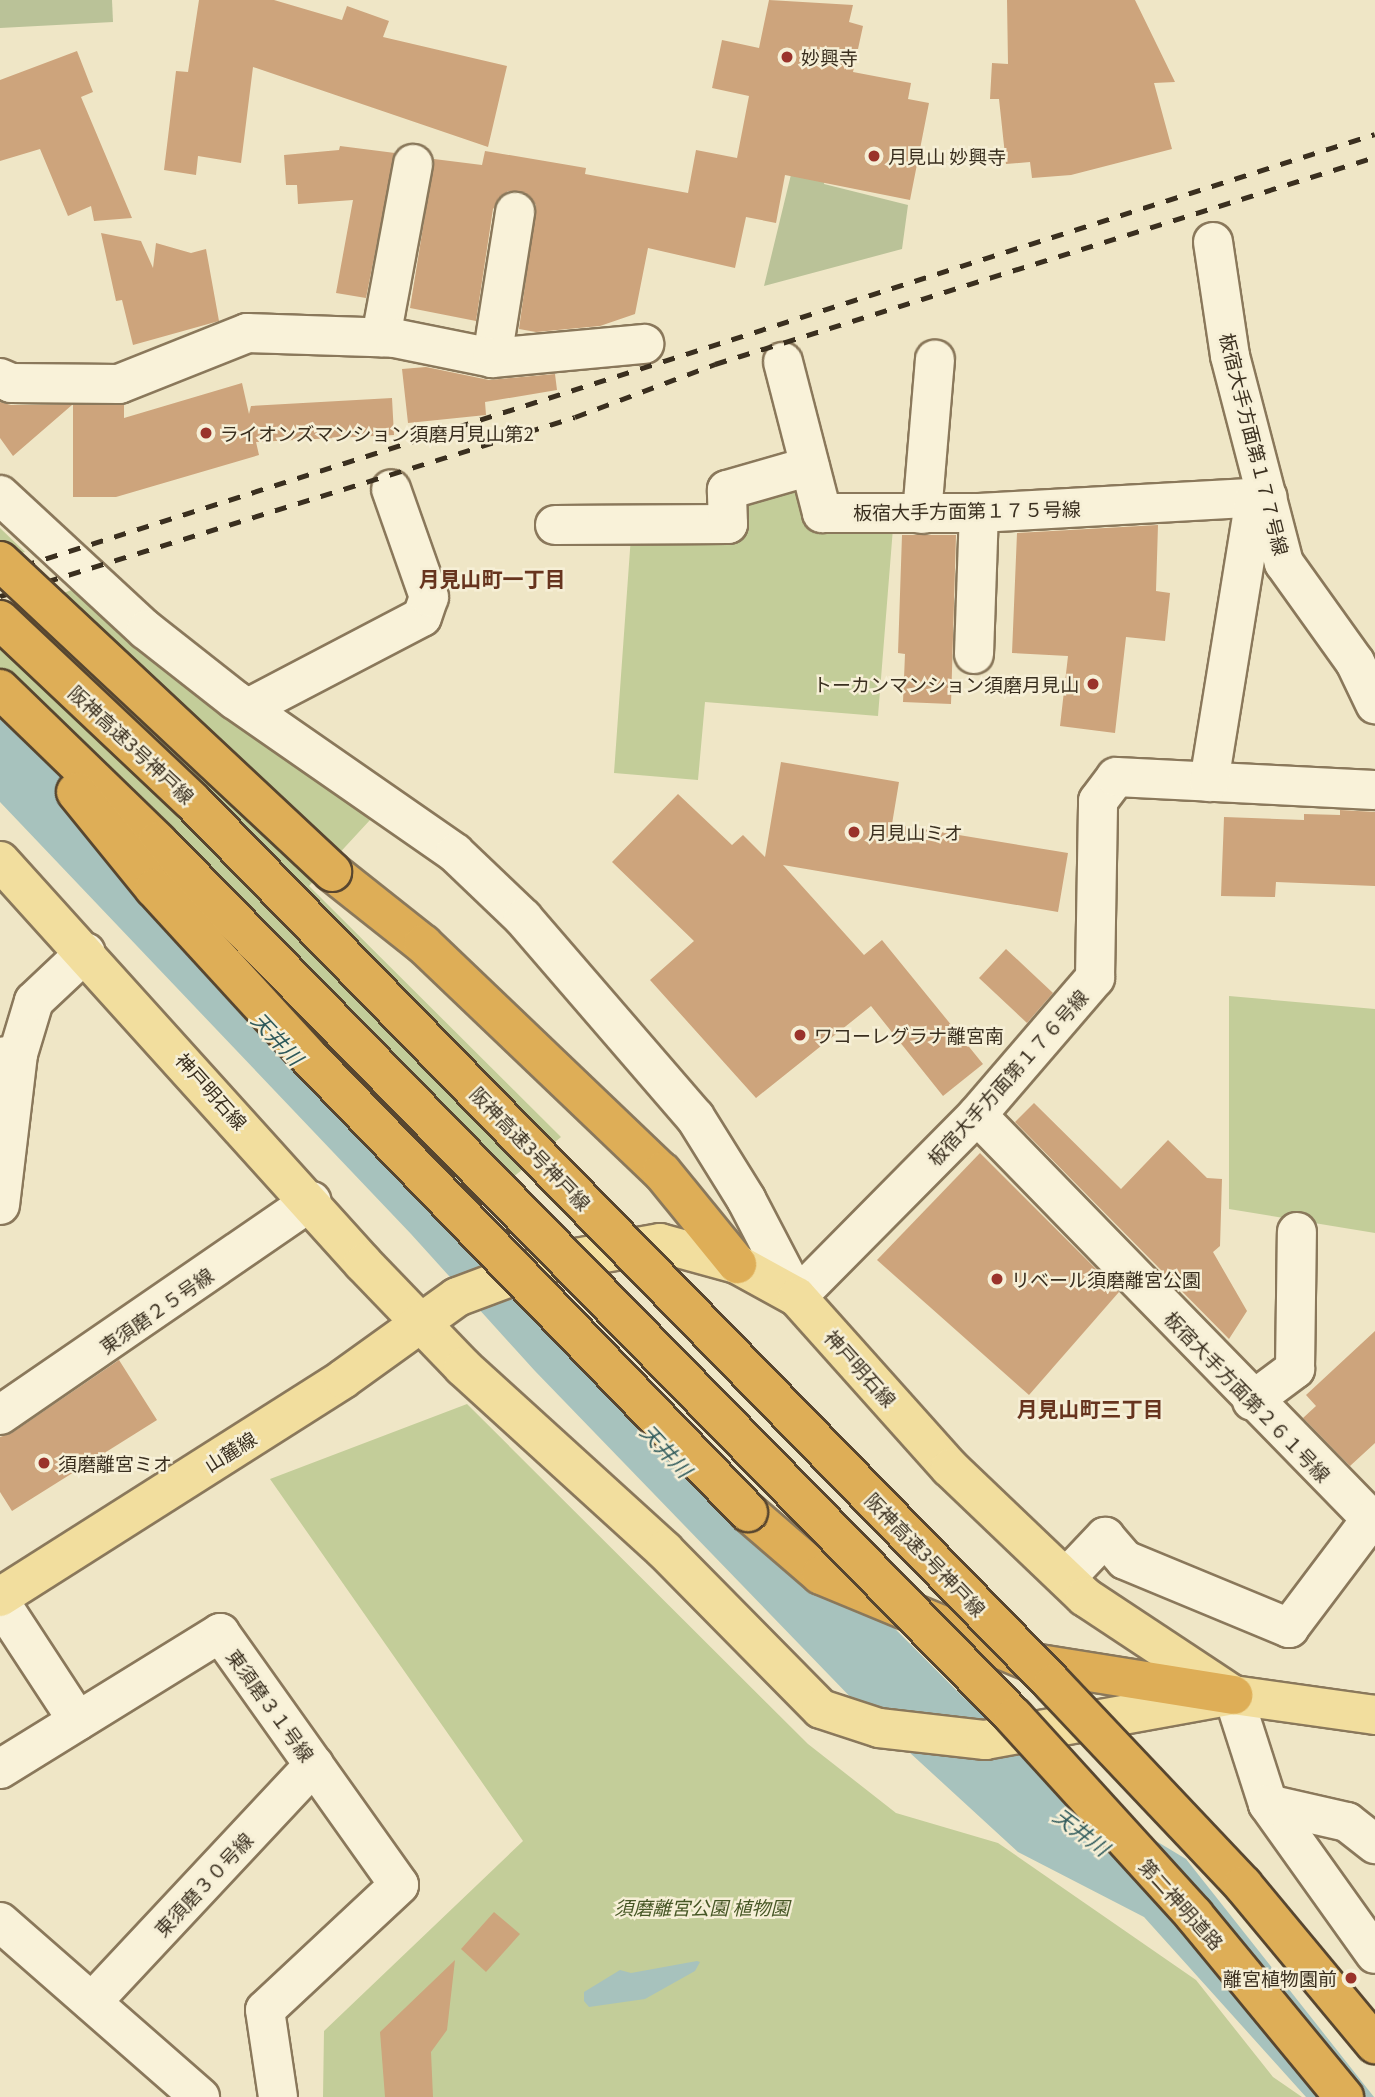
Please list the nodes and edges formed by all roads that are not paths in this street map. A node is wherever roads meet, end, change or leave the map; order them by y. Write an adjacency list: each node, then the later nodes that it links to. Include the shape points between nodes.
1 (413, 164): 4 (street)
2 (515, 212): 6 (street)
3 (1213, 242): 13 (street, 板宿大手方面第１７７号線, via 1230,356)
4 (380, 337): 6 (street); 9 (street, via 247,333 119,384 11,383)
5 (644, 344): 6 (street)
6 (492, 358)
7 (935, 360): 15 (street)
8 (783, 362): 10 (street, 板宿大手方面第１７５号線)
9 (0, 379)
10 (810, 466): 15 (street, 板宿大手方面第１７５号線, via 822,513); 16 (street, via 727,490 728,524)
11 (391, 489): 23 (street, via 429,597 422,617)
12 (0, 495): 23 (street, via 146,630)
13 (1261, 498): 14 (street, 板宿大手方面第１７５号線); 22 (street, 板宿大手方面第１７７号線, via 1284,563 1342,642); 24 (street)
14 (979, 513): 15 (street, 板宿大手方面第１７５号線); 19 (street)
15 (922, 514)
16 (555, 526)
17 (0, 561): 33 (highway, bridge, via 332,872 423,944 662,1172)
18 (0, 620): 52 (highway, 阪神高速3号神戸線, bridge, via 202,810 1053,1684 1242,1885)
19 (974, 654)
20 (0, 689): 55 (highway, 第二神明道路, bridge, via 157,841 1014,1717 1194,1915)
21 (0, 699): 42 (highway, bridge, via 154,887 304,1053 748,1512 821,1575 1032,1663)
22 (1375, 704)
23 (248, 708): 34 (street, via 456,853 523,918 695,1117 746,1199)
24 (1209, 782): 25 (street, 板宿大手方面第１７６号線); 29 (street, 板宿大手方面第１７６号線, via 1116,777 1098,801 1095,978)
25 (1375, 790)
26 (0, 861): 27 (main road, 神戸明石線)
27 (86, 952): 28 (street, via 34,1001); 30 (main road, 神戸明石線)
28 (9, 1055): 31 (street)
29 (977, 1115): 34 (street, 板宿大手方面第１７６号線); 36 (street, 板宿大手方面第２６１号線)
30 (311, 1201): 35 (main road, 神戸明石線); 37 (street, 東須磨２５号線)
31 (0, 1205)
32 (1297, 1232): 36 (street, via 1295,1370)
33 (737, 1264): 34 (main road, 神戸明石線); 35 (main road, 神戸明石線, via 660,1243 541,1265 457,1297)
34 (797, 1297): 39 (main road, 神戸明石線, via 950,1468)
35 (422, 1322): 40 (main road, 山麓線, via 343,1379); 42 (main road, 神戸明石線, via 463,1367 663,1550 821,1709 897,1730 985,1740)
36 (1252, 1401): 38 (street, 板宿大手方面第２６１号線)
37 (0, 1415)
38 (1372, 1522): 39 (street, via 1289,1628 1125,1560 1105,1538)
39 (1066, 1578): 42 (main road, 神戸明石線, via 1085,1597)
40 (0, 1597)
41 (0, 1602): 44 (street)
42 (1233, 1695): 43 (main road, 神戸明石線); 47 (street)
43 (1375, 1715)
44 (78, 1721): 45 (street, 東須磨３１号線, via 220,1633); 46 (street, 東須磨３１号線)
45 (314, 1765): 51 (street, 東須磨３０号線); 54 (street, 東須磨３１号線, via 399,1885 265,2010)
46 (0, 1769)
47 (1268, 1804): 48 (street, via 1348,1822); 50 (street)
48 (1375, 1844)
49 (0, 1922): 51 (street)
50 (1375, 1954)
51 (92, 2002): 53 (street)
52 (1375, 2044)
53 (201, 2097)
54 (278, 2097)
55 (1343, 2097)

